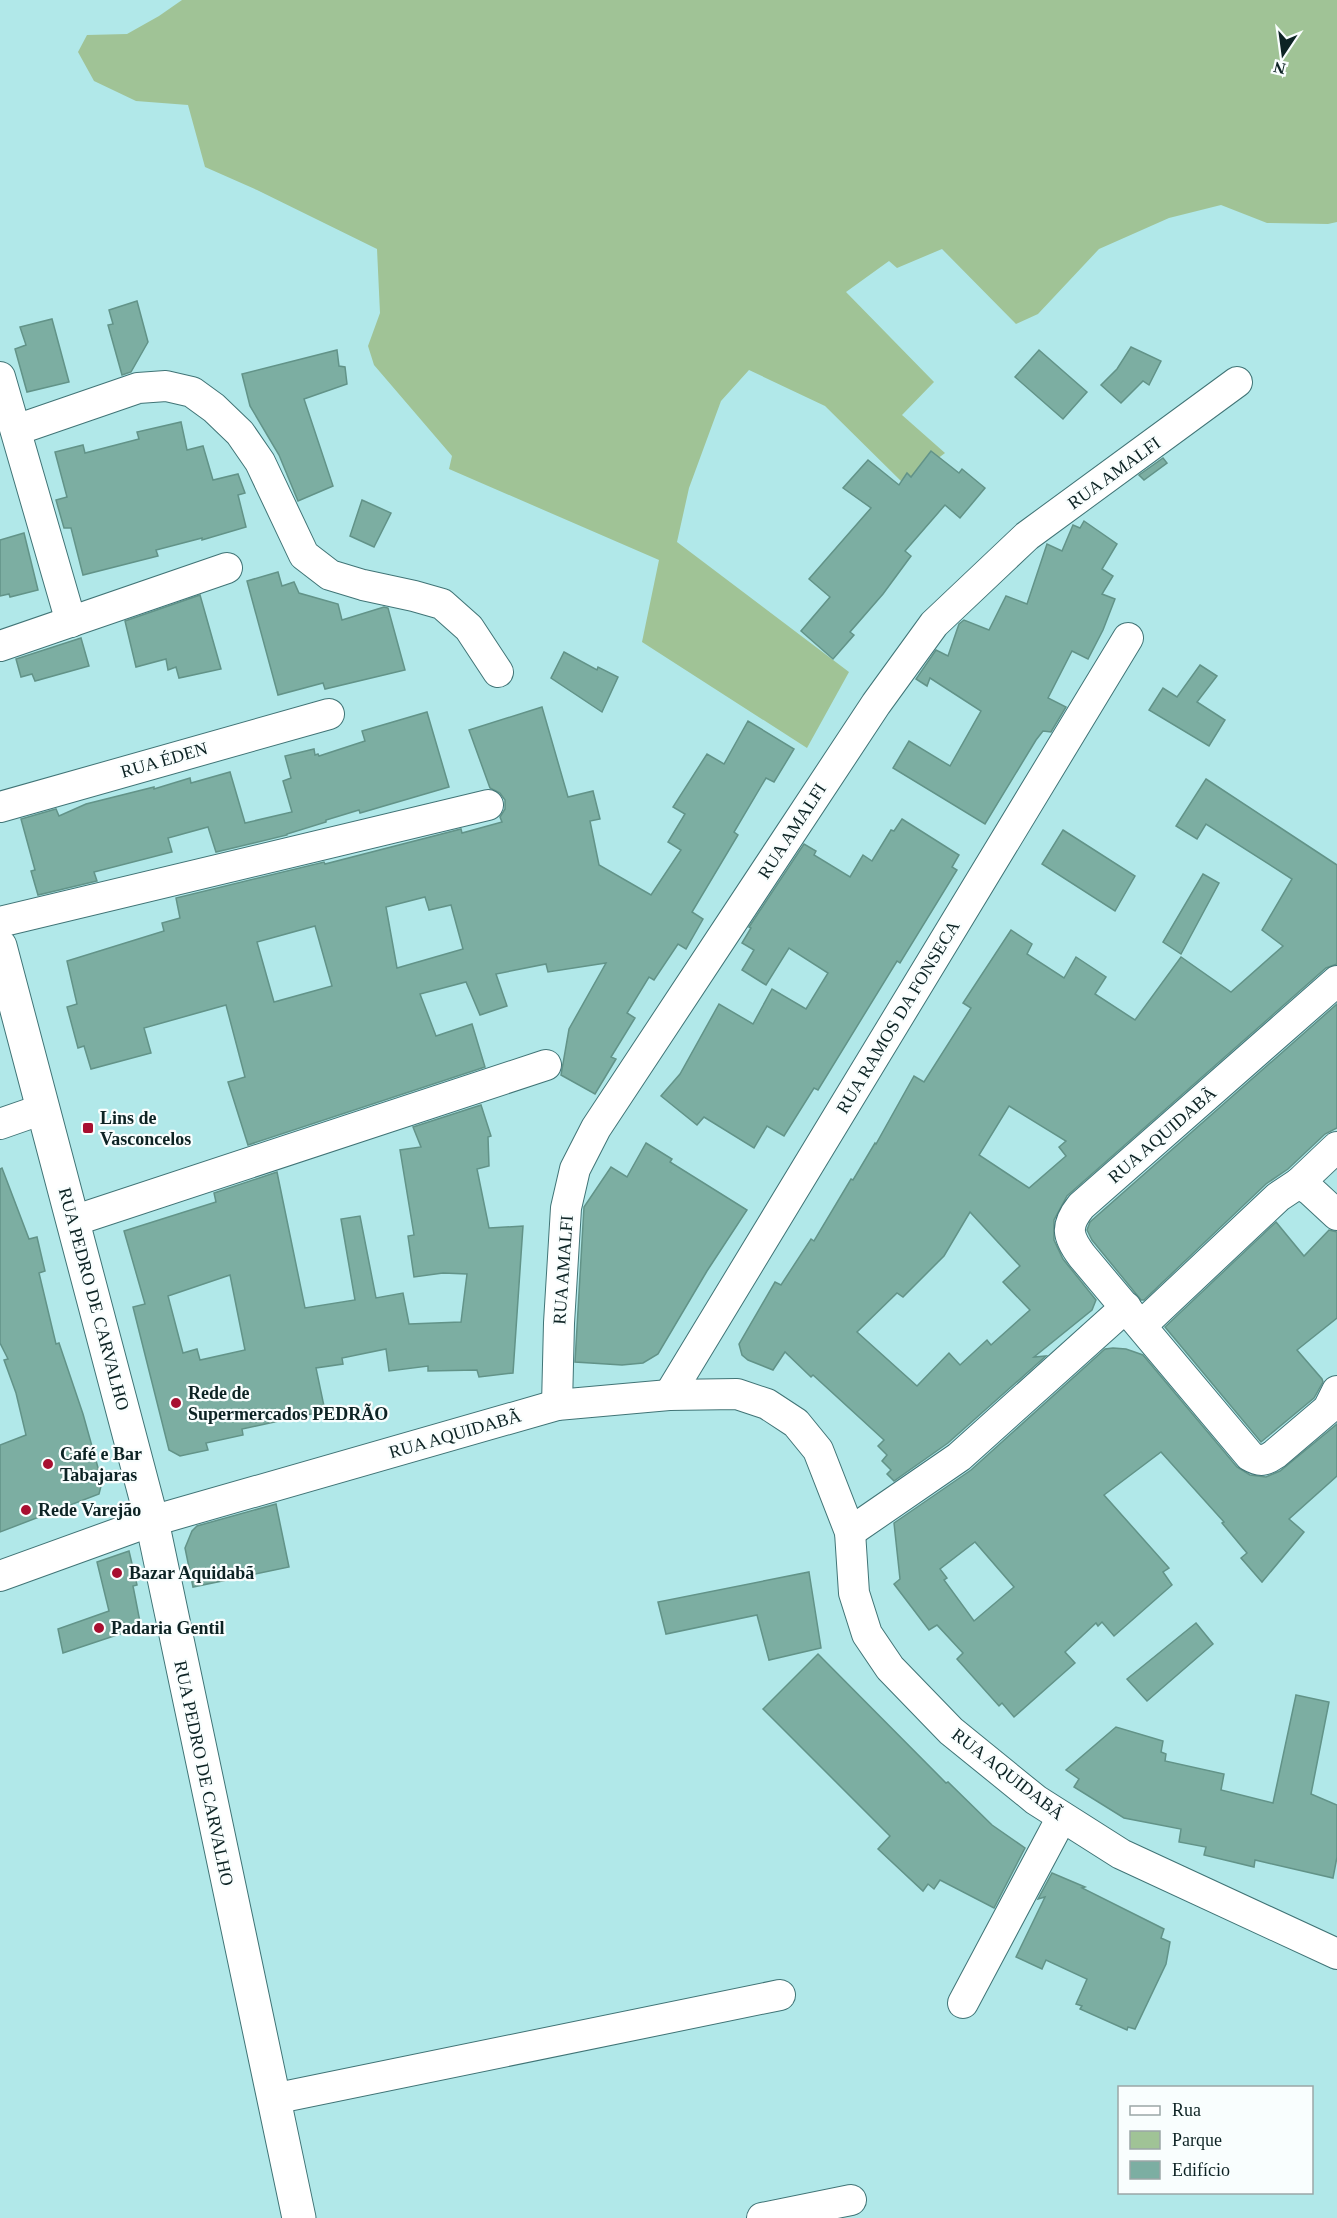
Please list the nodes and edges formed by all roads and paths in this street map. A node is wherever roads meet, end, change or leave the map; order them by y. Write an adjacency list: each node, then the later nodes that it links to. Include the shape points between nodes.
1 (0, 377): 3 (street)
2 (1237, 382): 25 (street, RUA AMALFI, via 1027,536 934,624 869,714 596,1128 575,1169 566,1208)
3 (16, 430): 5 (street); 8 (street, via 138,388 165,386 192,392 240,433 260,462 304,555 330,575 442,604 469,628)
4 (227, 568): 5 (street)
5 (71, 622): 7 (street)
6 (1128, 638): 24 (street, RUA RAMOS DA FONSECA)
7 (3, 647)
8 (498, 672)
9 (329, 714): 11 (street, RUA ÉDEN)
10 (488, 805): 12 (street)
11 (0, 807)
12 (0, 922)
13 (0, 946): 16 (street, RUA PEDRO DE CARVALHO)
14 (1337, 981): 22 (street, RUA AQUIDABÃ, via 1074,1215 1069,1233 1073,1245)
15 (546, 1065): 21 (street)
16 (44, 1108): 17 (street); 21 (street, RUA PEDRO DE CARVALHO)
17 (0, 1124)
18 (1337, 1147): 19 (street)
19 (1299, 1183): 20 (street); 22 (street)
20 (1337, 1215)
21 (74, 1221): 26 (street, RUA PEDRO DE CARVALHO)
22 (1134, 1316): 23 (street, RUA AQUIDABÃ, via 1242,1447 1258,1460 1266,1460 1311,1425 1328,1409); 27 (street, via 959,1457)
23 (1337, 1391)
24 (669, 1395): 25 (street, RUA AQUIDABÃ); 27 (street, RUA AQUIDABÃ, via 737,1394 767,1404 796,1423 818,1450)
25 (557, 1405): 26 (street, RUA AQUIDABÃ)
26 (152, 1521): 28 (street, RUA AQUIDABÃ); 33 (street, RUA PEDRO DE CARVALHO)
27 (850, 1532): 29 (street, RUA AQUIDABÃ, via 854,1593 867,1634 890,1668 951,1731)
28 (0, 1576)
29 (1062, 1817): 30 (street, RUA AQUIDABÃ, via 1121,1854); 32 (street)
30 (1337, 1954)
31 (780, 1995): 33 (street)
32 (963, 2003)
33 (273, 2100): 35 (street, RUA PEDRO DE CARVALHO)
34 (851, 2200): 36 (street)
35 (299, 2218)
36 (762, 2218)

